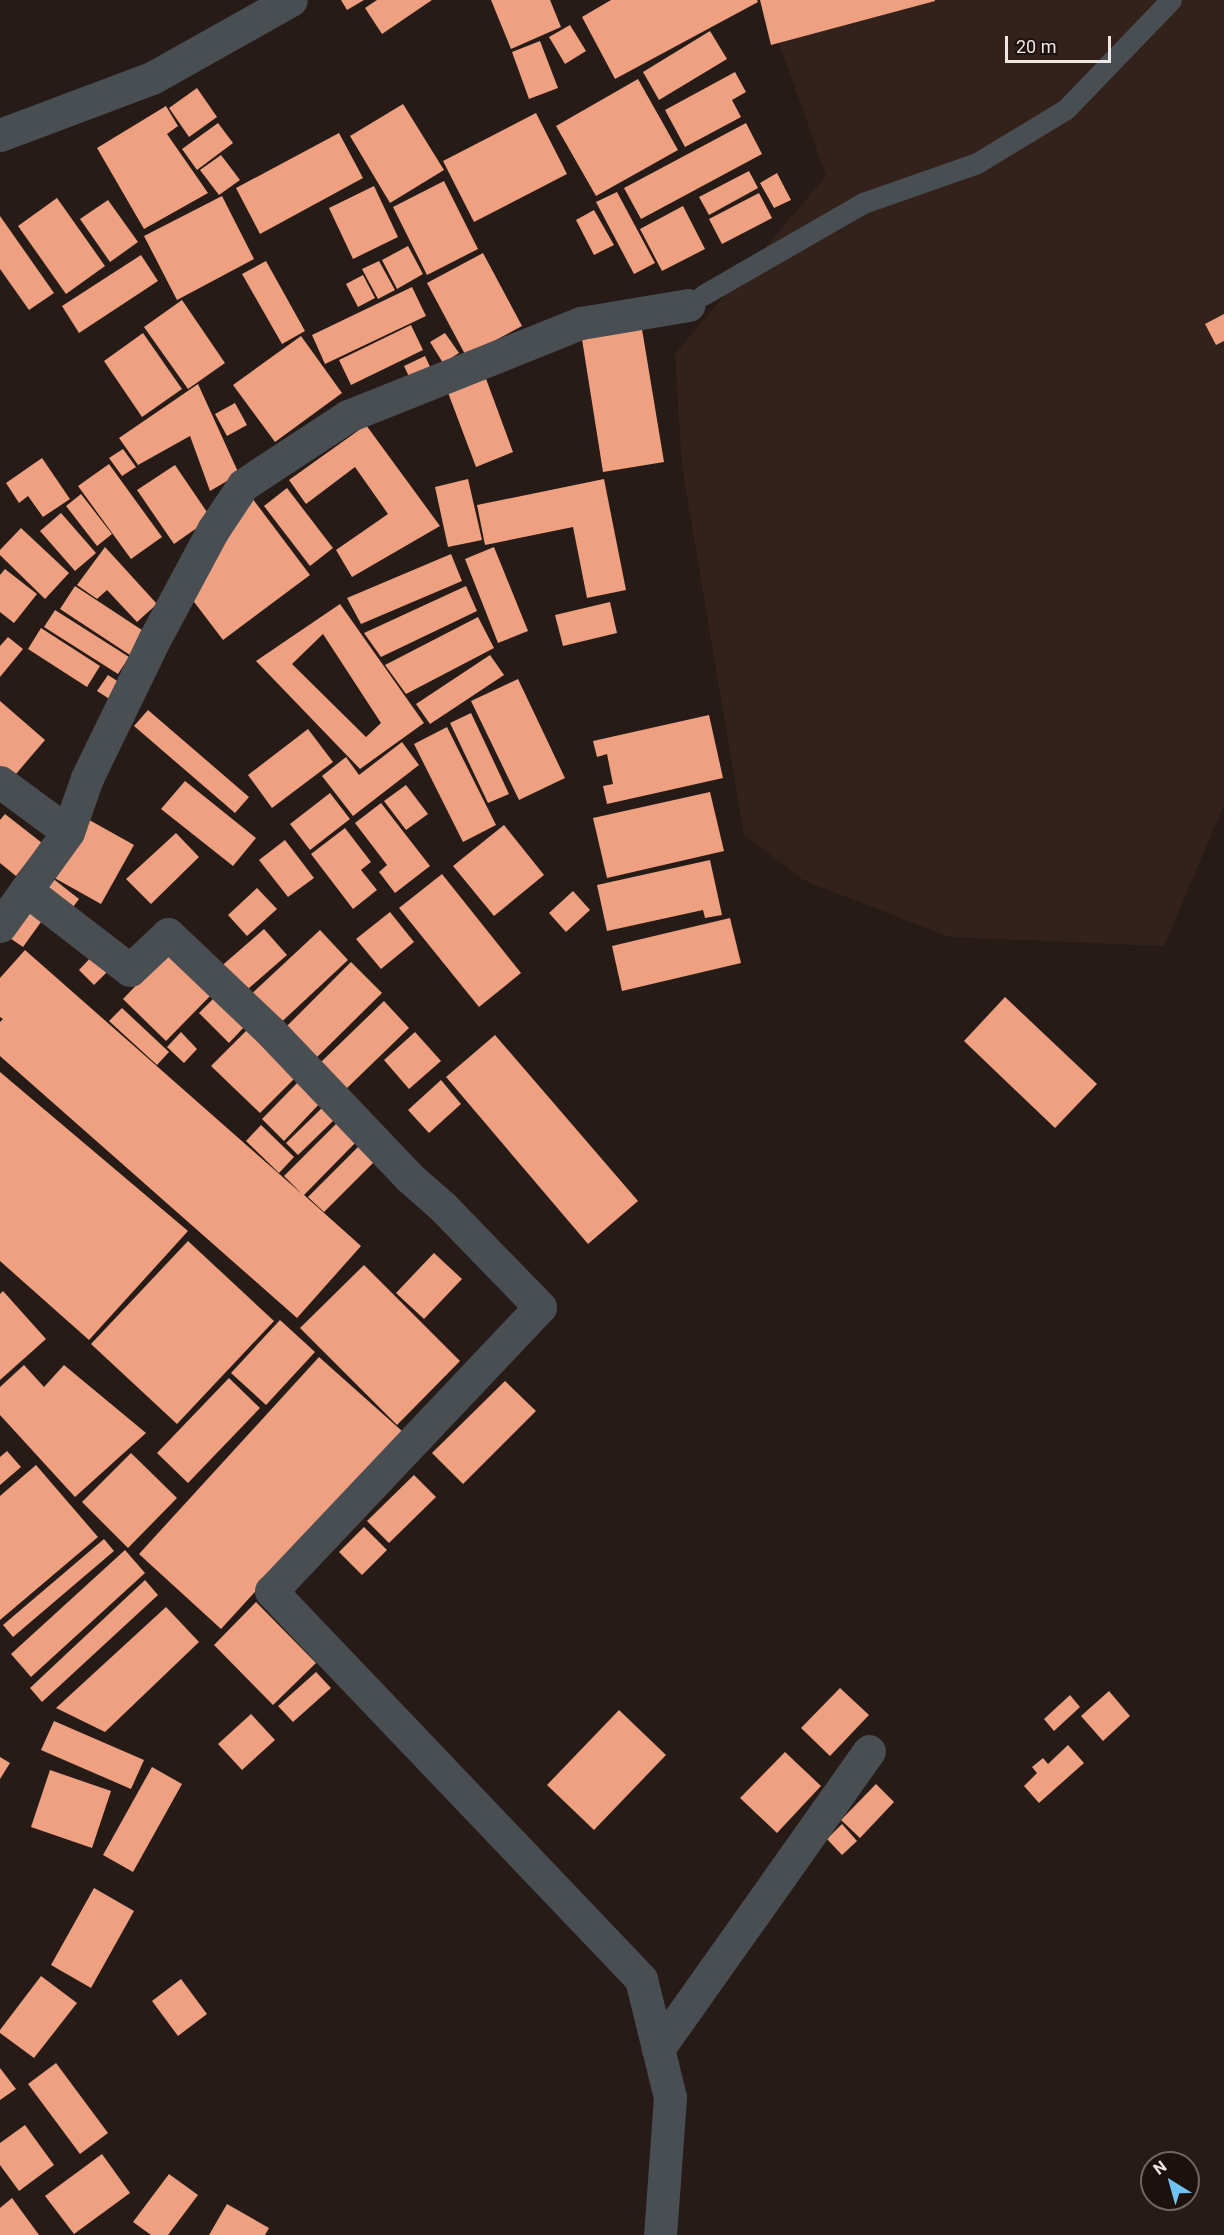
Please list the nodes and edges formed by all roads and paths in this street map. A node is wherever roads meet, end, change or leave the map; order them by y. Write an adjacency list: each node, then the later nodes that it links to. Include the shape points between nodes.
1 (291, 0): 3 (street, via 152,78)
2 (1172, 0): 4 (lane, via 1056,115 977,163 863,203)
3 (0, 135)
4 (696, 300): 6 (street, via 581,323 348,416 243,485 213,530 154,640 87,778)
5 (0, 782): 6 (street)
6 (68, 832): 7 (street)
7 (26, 890): 8 (street); 10 (street, via 130,970 168,934 271,1032 540,1307 271,1591 641,1979)
8 (0, 926)
9 (869, 1751): 10 (street)
10 (658, 2049): 11 (street, via 670,2097)
11 (660, 2235)

